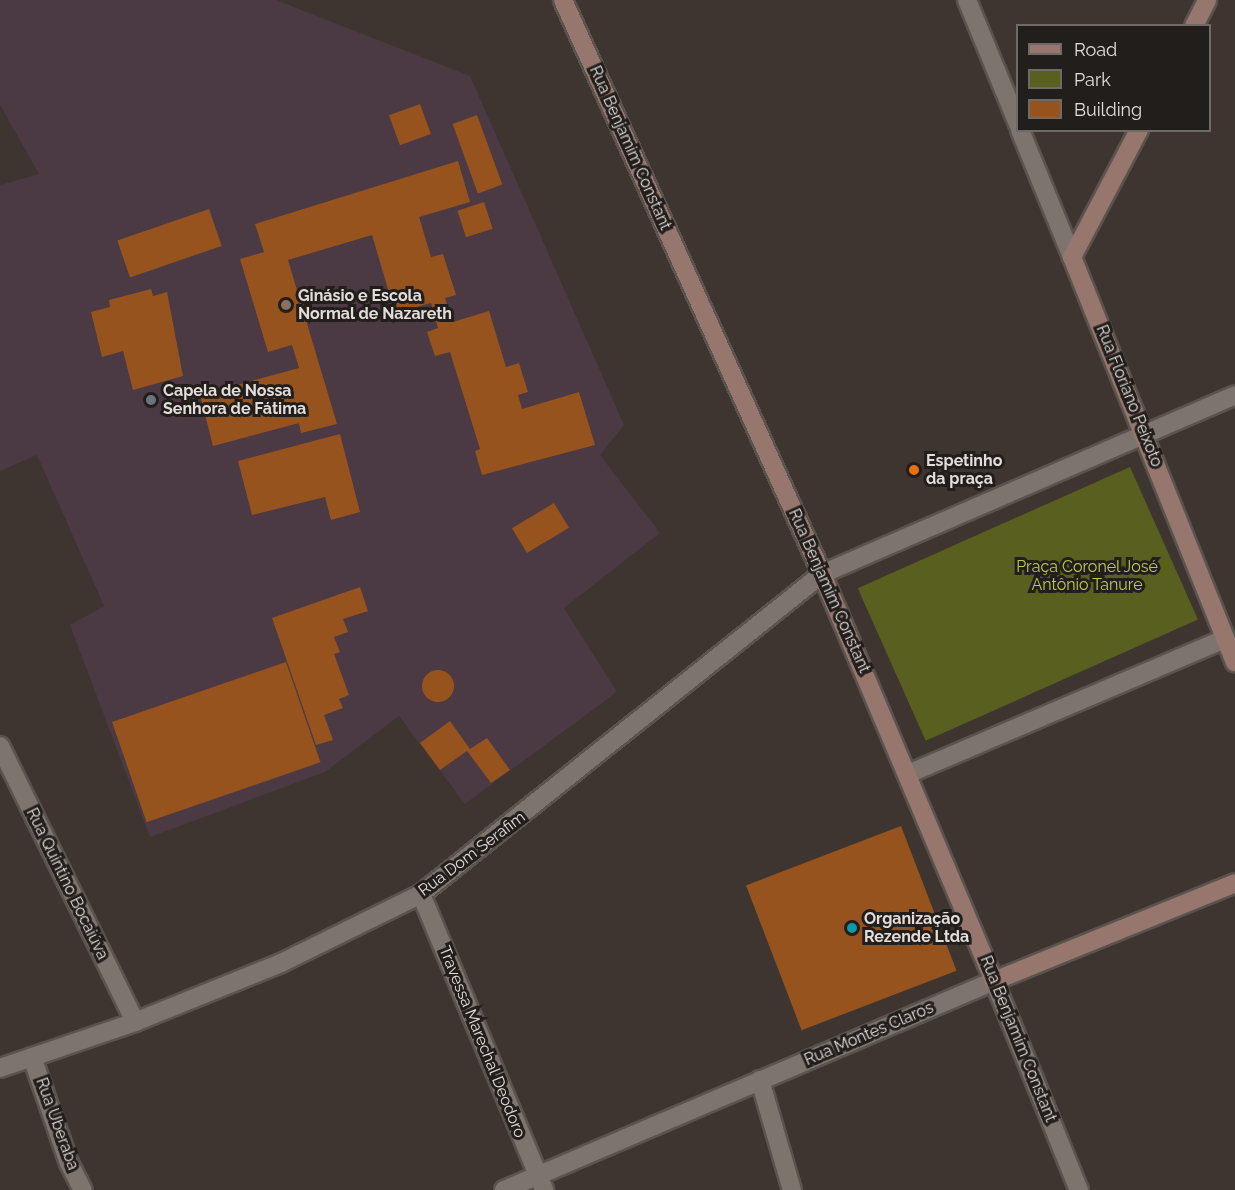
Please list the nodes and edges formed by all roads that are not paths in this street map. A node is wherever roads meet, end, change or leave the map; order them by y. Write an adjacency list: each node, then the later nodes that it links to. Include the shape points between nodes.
1 (563, 0): 11 (street, Rua Benjamim Constant)
2 (966, 0): 5 (street)
3 (1207, 0): 4 (street)
4 (1195, 24)
5 (1016, 122)
6 (1021, 132): 8 (street, Rua Floriano Peixoto)
7 (1137, 132): 8 (street)
8 (1072, 257): 10 (street, Rua Floriano Peixoto)
9 (1235, 395): 10 (street)
10 (1147, 437): 11 (street); 12 (street, Rua Floriano Peixoto)
11 (822, 574): 15 (street, Rua Benjamim Constant); 17 (street, Rua Dom Serafim)
12 (1225, 639): 13 (street, Rua Floriano Peixoto); 15 (street)
13 (1235, 663)
14 (0, 746): 19 (street, Rua Quintino Bocaiúva)
15 (908, 774): 18 (street, Rua Benjamim Constant)
16 (1235, 883): 18 (street, Rua Montes Claros)
17 (421, 894): 19 (street, Rua Dom Serafim, via 281,963); 23 (street, Travessa Marechal Deodoro)
18 (994, 981): 22 (street, Rua Montes Claros); 27 (street, Rua Benjamim Constant)
19 (135, 1023): 20 (street, Rua Dom Serafim)
20 (32, 1057): 21 (street, Rua Dom Serafim); 24 (street, Rua Uberaba, via 69,1163)
21 (0, 1068)
22 (760, 1080): 23 (street, Rua Montes Claros); 26 (street)
23 (540, 1183): 25 (street, Rua Montes Claros)
24 (83, 1190)
25 (504, 1190)
26 (792, 1190)
27 (1079, 1190)

